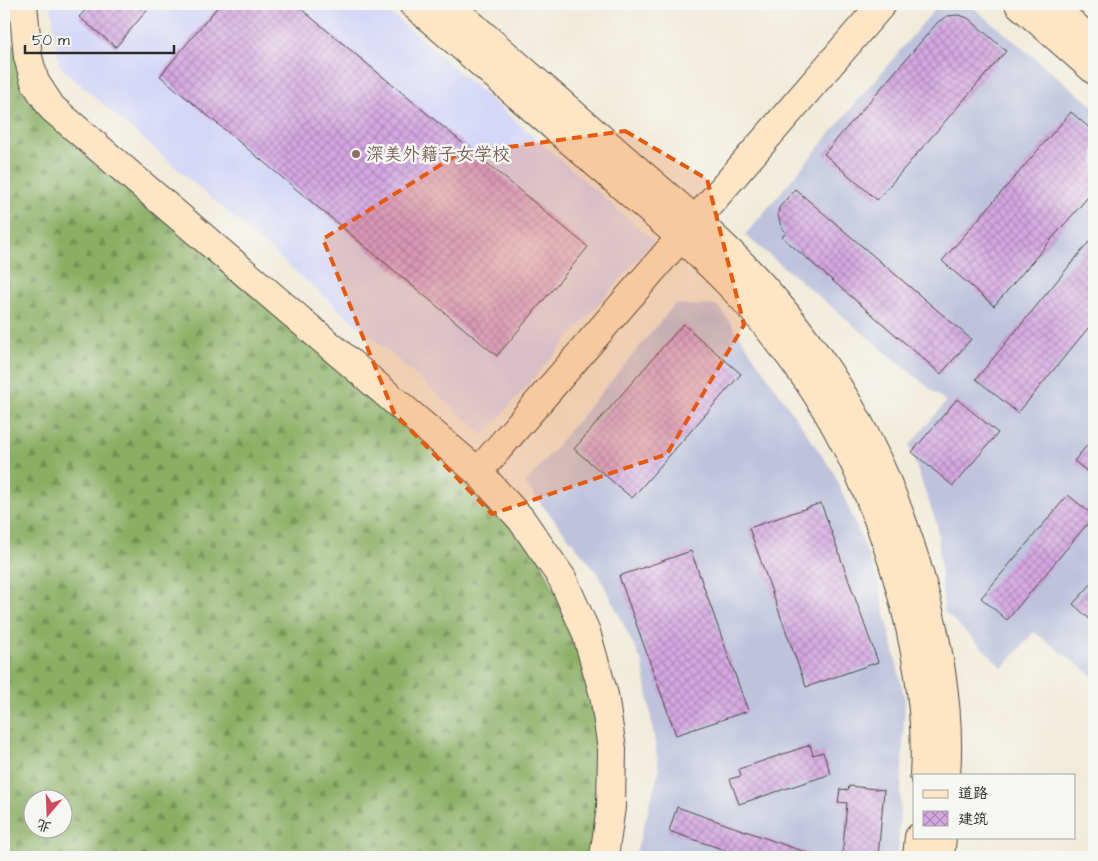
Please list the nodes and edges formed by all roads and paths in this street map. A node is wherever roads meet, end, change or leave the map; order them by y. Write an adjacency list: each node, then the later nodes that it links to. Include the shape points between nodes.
1 (23, 4): 10 (street, via 28,57 35,82 52,108)
2 (413, 4): 9 (street)
3 (448, 4): 9 (street)
4 (882, 4): 9 (street)
5 (1019, 4): 8 (street)
6 (1050, 4): 7 (street)
7 (1094, 43)
8 (1094, 70)
9 (688, 229): 10 (street); 11 (street, via 808,382 839,433 867,492 889,549 906,607 921,684); 12 (street, via 753,276 790,320 822,363 858,423 888,483 910,542 940,663)
10 (478, 472): 15 (street, via 521,519 562,578 586,632 604,695 612,749 611,807)
11 (924, 774)
12 (946, 774)
13 (919, 838): 16 (street)
14 (942, 838): 17 (street)
15 (604, 857)
16 (917, 857)
17 (940, 857)

